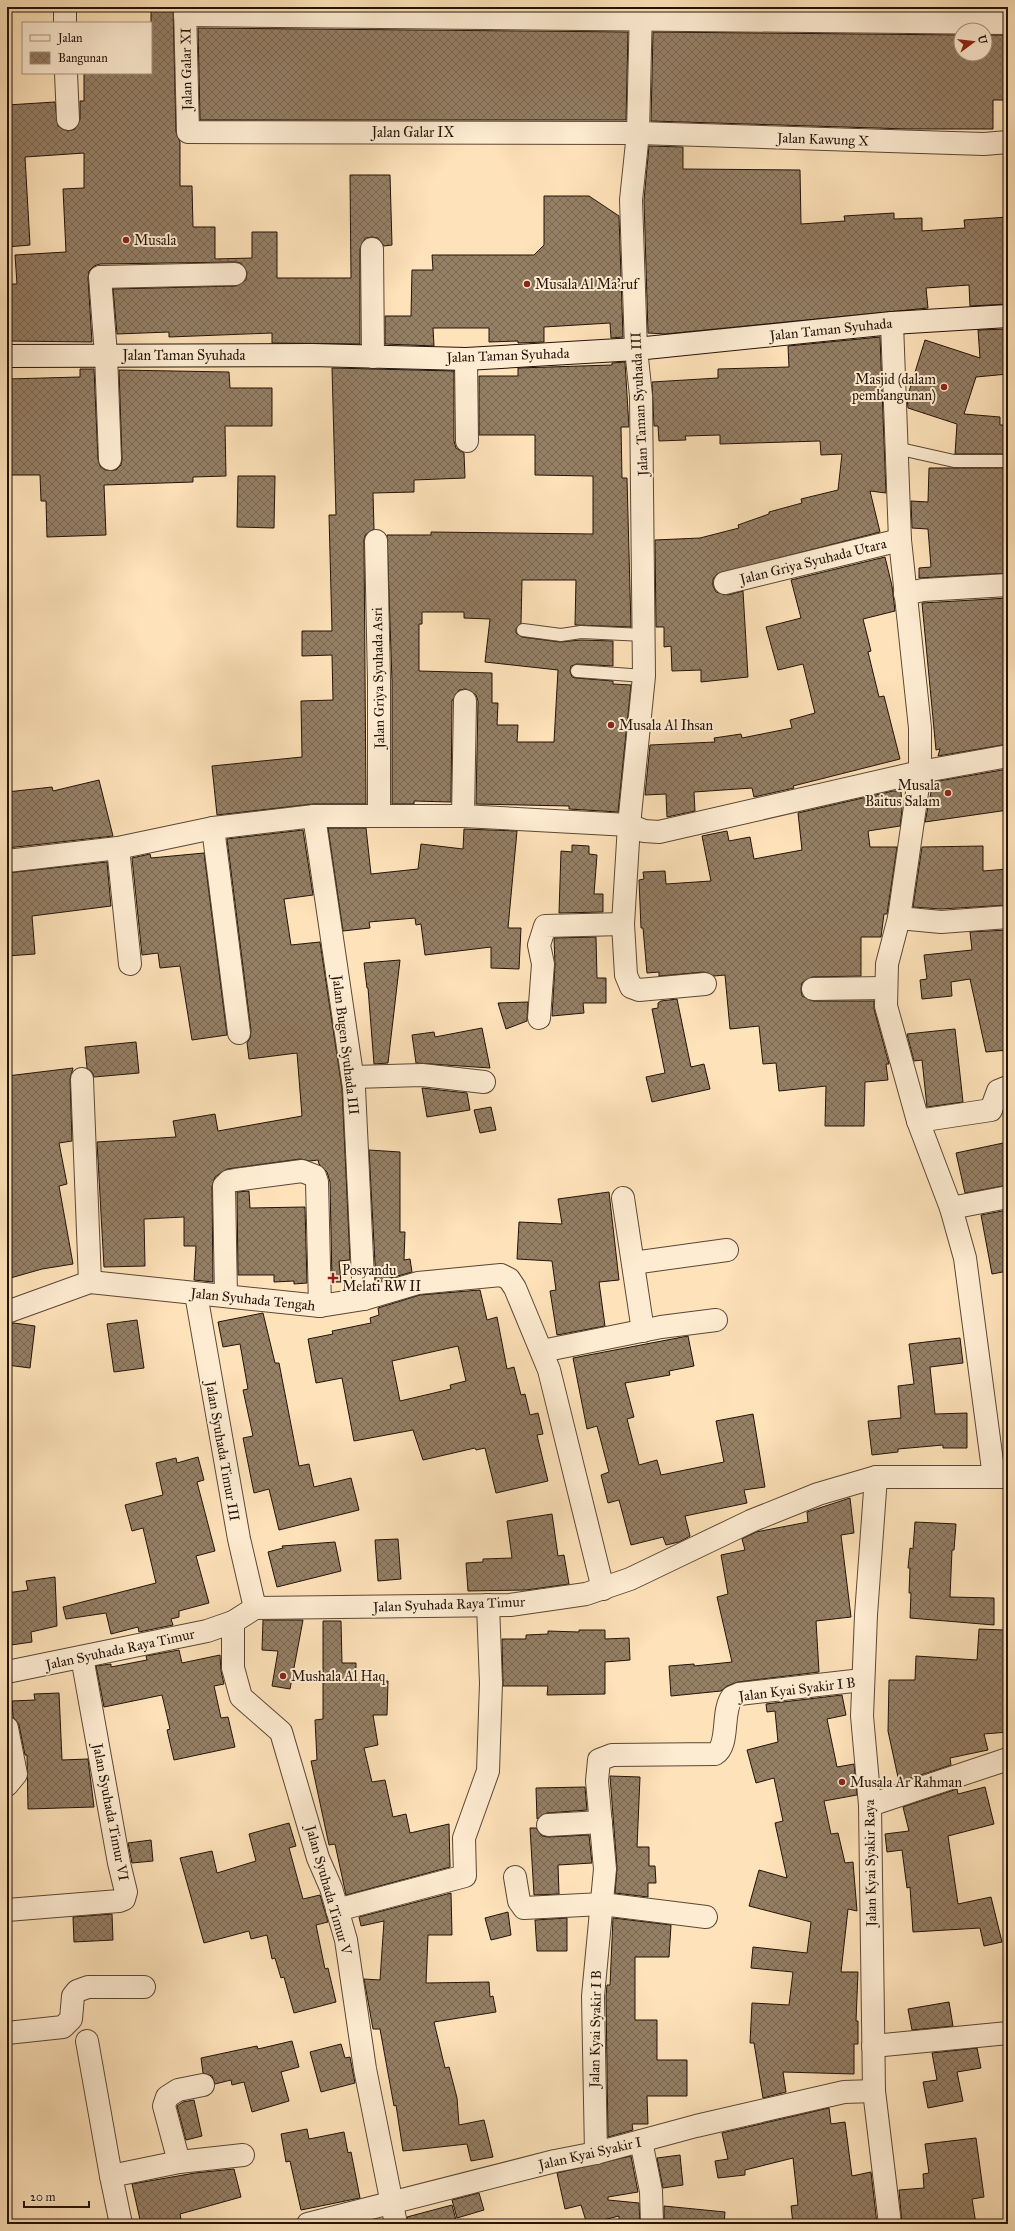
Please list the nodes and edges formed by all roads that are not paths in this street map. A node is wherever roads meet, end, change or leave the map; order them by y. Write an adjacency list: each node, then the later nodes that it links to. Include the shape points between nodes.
1 (65, 7): 4 (street)
2 (185, 11): 3 (street); 8 (street, Jalan Galar XI)
3 (641, 13): 5 (street); 10 (street, Jalan Taman Syuhada III)
4 (65, 22)
5 (1008, 24)
6 (66, 74): 7 (street)
7 (68, 119)
8 (188, 132): 10 (street, Jalan Galar IX)
9 (1008, 142): 10 (street, Jalan Kawung X)
10 (636, 149): 15 (street, Jalan Taman Syuhada III, via 631,200)
11 (372, 249): 18 (street)
12 (235, 274): 16 (street, via 100,277)
13 (1008, 316): 14 (street, Jalan Taman Syuhada)
14 (892, 323): 15 (street, Jalan Taman Syuhada); 21 (street)
15 (636, 349): 19 (street, Jalan Taman Syuhada); 30 (street, Jalan Taman Syuhada III, via 641,396)
16 (106, 355): 17 (street, Jalan Taman Syuhada); 18 (street, Jalan Taman Syuhada); 22 (street)
17 (7, 356)
18 (374, 357): 19 (street, Jalan Taman Syuhada)
19 (466, 359): 20 (street)
20 (467, 441)
21 (896, 448): 23 (lane, via 954,461); 24 (street)
22 (110, 459)
23 (1008, 461)
24 (900, 540): 26 (street, Jalan Griya Syuhada Utara); 28 (street)
25 (376, 541): 36 (street, Jalan Griya Syuhada Asri)
26 (725, 583)
27 (1008, 585): 28 (street, via 924,590)
28 (905, 594): 35 (street, via 920,728)
29 (523, 630): 30 (lane, via 561,635 581,632)
30 (644, 636): 32 (street, Jalan Taman Syuhada III)
31 (577, 671): 32 (lane)
32 (644, 676): 39 (street, Jalan Taman Syuhada III)
33 (465, 701): 38 (street)
34 (1008, 756): 35 (street)
35 (920, 772): 39 (street, via 659,832 644,831); 44 (street)
36 (379, 814): 37 (street); 38 (street)
37 (314, 816): 40 (street); 52 (street, Jalan Bugen Syuhada III)
38 (463, 816): 39 (street)
39 (629, 825): 45 (street, Jalan Taman Syuhada III)
40 (213, 828): 41 (street); 51 (street)
41 (118, 848): 42 (street); 46 (street)
42 (7, 861)
43 (1008, 917): 44 (street, via 941,922)
44 (899, 918): 48 (street, via 887,964)
45 (623, 924): 47 (street, Jalan Taman Syuhada III, via 626,975 631,987 639,990); 50 (street, via 545,926 539,944 542,964)
46 (130, 964)
47 (705, 984)
48 (886, 988): 49 (street); 56 (street, via 886,1006)
49 (813, 989)
50 (539, 1018)
51 (239, 1033)
52 (353, 1077): 54 (street, via 422,1075); 65 (street, Jalan Bugen Syuhada III)
53 (82, 1079): 62 (street)
54 (484, 1082)
55 (1008, 1087): 56 (street, via 998,1091 992,1110)
56 (918, 1121): 59 (street)
57 (1008, 1197): 59 (street)
58 (623, 1198): 61 (street)
59 (951, 1208): 72 (street, via 965,1258)
60 (727, 1250): 61 (street)
61 (633, 1263): 69 (street)
62 (90, 1282): 63 (street, Jalan Syuhada Tengah); 67 (street, Jalan Syuhada Tengah)
63 (196, 1294): 64 (street, Jalan Syuhada Tengah); 75 (street, Jalan Syuhada Timur III, via 237,1532)
64 (226, 1296): 66 (street, Jalan Syuhada Tengah); 66 (street, via 224,1186 229,1181 302,1171 315,1176 317,1182)
65 (364, 1299): 66 (street, Jalan Syuhada Tengah); 70 (street, Jalan Syuhada Tengah, via 418,1283 501,1275 509,1279 515,1288)
66 (320, 1306)
67 (7, 1312)
68 (716, 1320): 69 (street)
69 (643, 1331): 70 (street)
70 (542, 1351): 73 (street)
71 (876, 1477): 72 (street, Jalan Syuhada Raya Timur); 73 (street, Jalan Syuhada Raya Timur, via 818,1494 751,1521 630,1579); 79 (street, Jalan Kyai Syakir Raya)
72 (1001, 1477)
73 (603, 1589): 74 (street, Jalan Syuhada Raya Timur, via 510,1605)
74 (488, 1605): 75 (street, Jalan Syuhada Raya Timur); 89 (street, via 492,1683 488,1770 464,1838 465,1876)
75 (255, 1608): 76 (street, Jalan Syuhada Raya Timur)
76 (232, 1622): 77 (street, Jalan Syuhada Raya Timur, via 207,1630); 89 (street, Jalan Syuhada Timur V, via 233,1668 241,1697 281,1732 318,1858)
77 (82, 1657): 78 (street, Jalan Syuhada Raya Timur); 88 (street, Jalan Syuhada Timur VI, via 126,1892 124,1899)
78 (7, 1672)
79 (862, 1680): 83 (street, Jalan Kyai Syakir Raya, via 862,1716); 84 (street, Jalan Kyai Syakir I B, via 739,1694 732,1697 727,1709 722,1743 719,1751 714,1754 612,1755 602,1758 597,1770)
80 (7, 1728): 82 (street, via 16,1774)
81 (1008, 1759): 83 (street)
82 (7, 1785)
83 (870, 1805): 95 (street, Jalan Kyai Syakir Raya)
84 (601, 1822): 85 (street); 87 (street, Jalan Kyai Syakir I B, via 605,1869)
85 (548, 1824)
86 (515, 1877): 87 (street, via 519,1901 524,1908)
87 (602, 1904): 90 (street); 99 (street, Jalan Kyai Syakir I B, via 593,1996)
88 (7, 1910)
89 (337, 1910): 103 (street, Jalan Syuhada Timur V, via 346,1940 365,2069)
90 (706, 1917)
91 (144, 1987): 92 (street, via 82,1989 73,1996 71,2019 63,2028)
92 (7, 2033)
93 (1008, 2033): 95 (street)
94 (87, 2041): 102 (street)
95 (873, 2046): 97 (street, Jalan Kyai Syakir Raya)
96 (203, 2085): 101 (street, via 178,2090 167,2097 164,2106)
97 (874, 2091): 98 (street, Jalan Kyai Syakir I, via 844,2092); 108 (street, Jalan Kyai Syakir Raya)
98 (641, 2141): 99 (street, Jalan Kyai Syakir I); 104 (street, via 651,2191)
99 (596, 2153): 103 (street, Jalan Kyai Syakir I)
100 (243, 2155): 101 (street)
101 (179, 2162): 102 (street)
102 (111, 2176): 105 (street)
103 (392, 2202): 106 (street, Jalan Kyai Syakir I); 107 (street, Jalan Syuhada Timur V)
104 (652, 2223)
105 (121, 2224)
106 (308, 2224)
107 (396, 2224)
108 (890, 2224)

